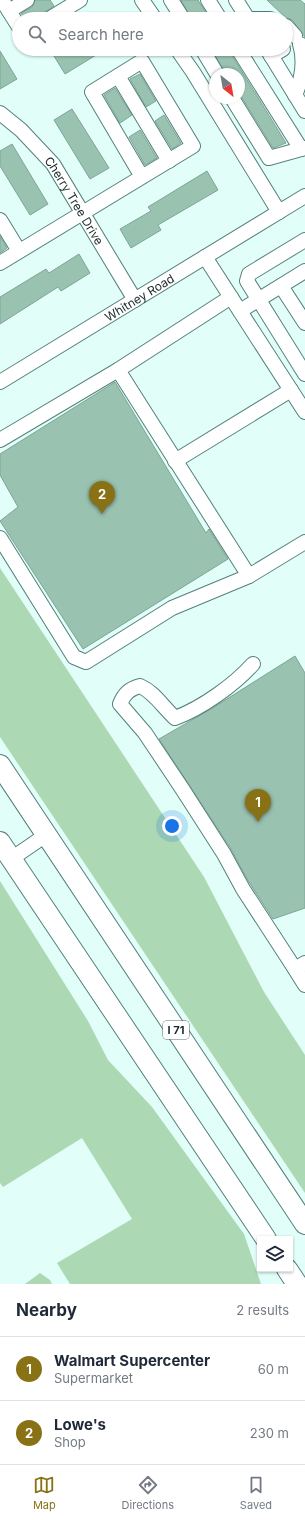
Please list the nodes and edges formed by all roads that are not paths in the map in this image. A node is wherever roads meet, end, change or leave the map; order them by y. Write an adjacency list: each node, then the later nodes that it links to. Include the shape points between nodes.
1 (27, 0): 7 (street)
2 (80, 0): 8 (street)
3 (142, 0): 9 (street)
4 (172, 0): 10 (street)
5 (208, 0): 11 (street)
6 (236, 0): 12 (street)
7 (5, 5): 13 (street)
8 (60, 12)
9 (150, 12)
10 (179, 12)
11 (216, 12)
12 (244, 12)
13 (12, 16)
14 (293, 48): 21 (street, via 304,54 305,66)
15 (182, 56): 29 (street)
16 (206, 56): 19 (street)
17 (243, 56): 25 (street)
18 (287, 56): 21 (street)
19 (213, 68)
20 (118, 76): 26 (street); 26 (street, via 142,61 193,146); 27 (street, via 92,92)
21 (295, 95): 23 (street)
22 (236, 104): 25 (street, via 269,158)
23 (305, 111)
24 (0, 113): 30 (street, Cherry Tree Drive, via 21,130 53,164)
25 (303, 149)
26 (169, 161): 27 (street)
27 (142, 177): 30 (street)
28 (305, 196): 29 (street, Whitney Road)
29 (279, 212): 34 (street, Whitney Road)
30 (82, 213): 33 (street); 39 (street, Cherry Tree Drive)
31 (0, 220): 33 (street)
32 (305, 240): 40 (street, via 249,274 247,281)
33 (19, 252): 35 (street)
34 (205, 257): 38 (street); 39 (street, Whitney Road)
35 (0, 263)
36 (305, 271): 37 (street)
37 (281, 286): 40 (street); 42 (street)
38 (231, 297): 41 (street); 43 (street)
39 (135, 300): 45 (street, Whitney Road)
40 (258, 300): 41 (street); 44 (street)
41 (240, 311): 46 (street)
42 (305, 323)
43 (118, 370): 48 (street); 49 (street)
44 (305, 374)
45 (0, 382)
46 (291, 390): 47 (street); 49 (street)
47 (305, 412)
48 (0, 440)
49 (176, 461): 52 (street)
50 (0, 538): 52 (street, via 74,657 86,662 172,608)
51 (305, 542): 52 (street)
52 (249, 576)
53 (253, 664): 58 (street, via 242,677 189,713 175,718 161,706 150,690 140,686 123,696 120,704 145,734 224,854 243,889)
54 (0, 765): 55 (highway, I 71)
55 (46, 835): 57 (street); 60 (highway, I 71)
56 (0, 842): 57 (highway)
57 (11, 859): 61 (highway)
58 (300, 966): 59 (street)
59 (305, 985)
60 (305, 1224)
61 (264, 1236)
62 (288, 1272): 63 (highway)
63 (297, 1284)

